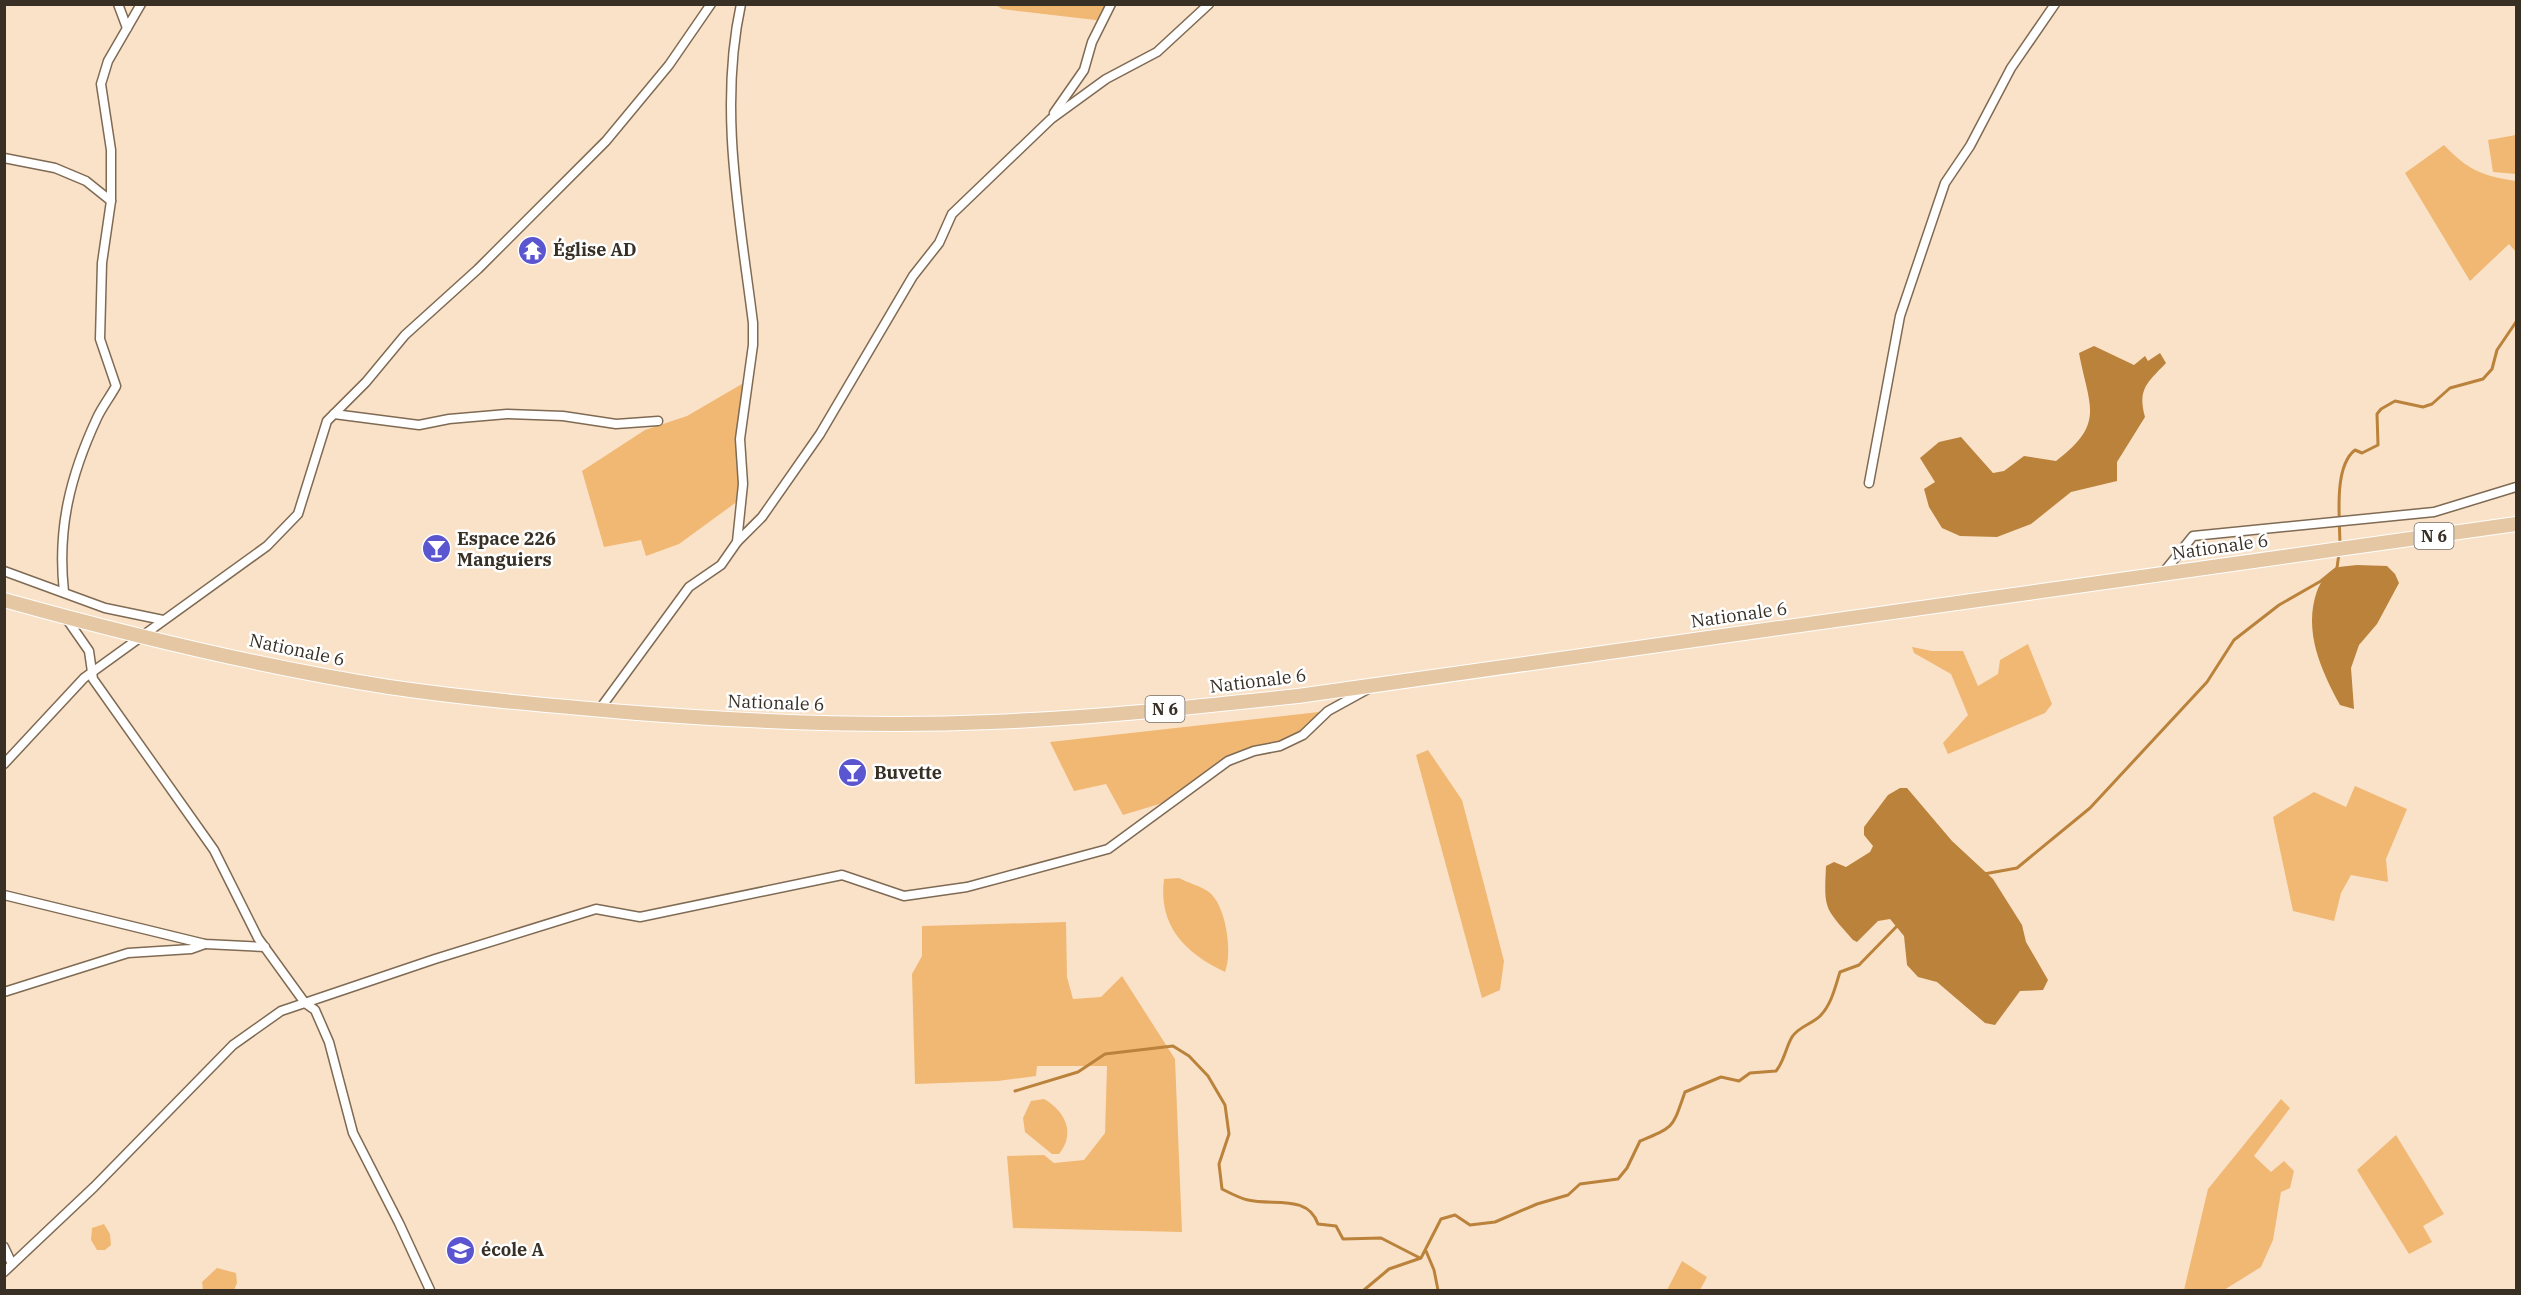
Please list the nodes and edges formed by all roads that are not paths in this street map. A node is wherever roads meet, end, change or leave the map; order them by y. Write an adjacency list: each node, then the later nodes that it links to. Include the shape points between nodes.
1 (118, 4): 8 (street)
2 (141, 4): 8 (street)
3 (711, 4): 12 (street, via 669,65 606,141 478,269 405,335)
4 (741, 4): 17 (street, via 732,43 730,106 753,345 740,439 743,484)
5 (1111, 4): 9 (street, via 1092,42 1084,70)
6 (1209, 4): 9 (street, via 1157,52 1106,79)
7 (2055, 4): 14 (street, via 2011,68 1970,146 1945,183 1900,316)
8 (127, 28): 11 (street, via 108,61 101,84 111,150)
9 (1051, 118): 17 (street, via 952,214 939,243 913,276 820,434 762,517)
10 (4, 158): 11 (street, via 55,168 86,181)
11 (111, 201): 20 (street, via 102,263 100,339 116,386 98,415 64,511 60,558)
12 (334, 414): 13 (street, via 419,425 507,414 563,416 616,424); 23 (street, via 320,436 298,514 267,546)
13 (658, 421)
14 (1869, 483)
15 (2517, 488): 19 (street, via 2434,512 2193,536)
16 (2517, 524): 19 (main road, Nationale 6 / N 6)
17 (737, 542): 27 (street, via 721,565 688,586)
18 (4, 571): 20 (street)
19 (2163, 574): 26 (main road, Nationale 6 / N 6)
20 (64, 592): 23 (street, via 105,608)
21 (4, 600): 22 (main road, Nationale 6 / N 6)
22 (65, 617): 24 (main road, Nationale 6 / N 6); 25 (street, via 89,651)
23 (163, 620): 24 (street)
24 (142, 635): 25 (street); 27 (main road, Nationale 6 / N 6, via 388,687)
25 (91, 673): 28 (street); 31 (street, via 214,850)
26 (1378, 683): 27 (main road, Nationale 6 / N 6, via 1216,705 989,722 819,723); 33 (street, via 1328,711 1304,735 1228,761 1108,849 967,887 904,896 842,875 640,917 596,909)
27 (599, 710)
28 (4, 764)
29 (4, 895): 30 (street)
30 (205, 944): 31 (street); 32 (street, via 191,949 128,953)
31 (265, 946): 33 (street)
32 (4, 992)
33 (305, 1003): 35 (street, via 281,1011 234,1045); 37 (street, via 315,1010 329,1042 352,1132)
34 (4, 1247): 35 (street)
35 (12, 1264): 36 (street)
36 (4, 1272)
37 (429, 1290)

